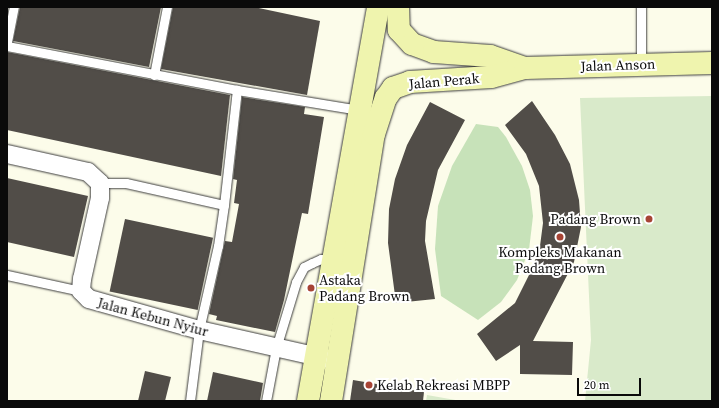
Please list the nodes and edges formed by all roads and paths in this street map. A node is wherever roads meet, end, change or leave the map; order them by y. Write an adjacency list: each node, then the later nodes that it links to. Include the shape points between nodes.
1 (14, 7): 6 (lane)
2 (167, 7): 11 (lane)
3 (378, 7): 13 (main road)
4 (398, 7): 10 (main road, Jalan Perak, via 399,30 412,44 434,52 490,56)
5 (641, 7): 9 (lane)
6 (7, 42)
7 (7, 46): 11 (lane)
8 (712, 63): 9 (main road, Jalan Anson)
9 (640, 64): 10 (main road, Jalan Anson)
10 (525, 68): 22 (main road, Jalan Perak, via 491,77 410,82 393,88 386,98 374,134)
11 (154, 74): 12 (lane)
12 (237, 90): 13 (lane); 16 (lane)
13 (359, 110): 17 (main road)
14 (7, 154): 15 (street, via 88,172)
15 (100, 184): 16 (lane, via 126,183); 19 (street, Jalan Kebun Nyiur, via 100,198)
16 (224, 205): 20 (lane, via 218,246)
17 (332, 260): 21 (lane, via 321,259 304,267 296,282); 23 (main road)
18 (7, 275): 19 (lane)
19 (81, 291): 20 (street, Jalan Kebun Nyiur, via 94,301)
20 (199, 330): 21 (street, Jalan Kebun Nyiur); 24 (lane)
21 (276, 348): 23 (street, Jalan Kebun Nyiur); 25 (lane)
22 (340, 351): 23 (street, Jalan Kebun Nyiur); 27 (main road, Jalan Perak)
23 (316, 358): 26 (main road)
24 (190, 401)
25 (266, 401)
26 (308, 401)
27 (331, 401)

